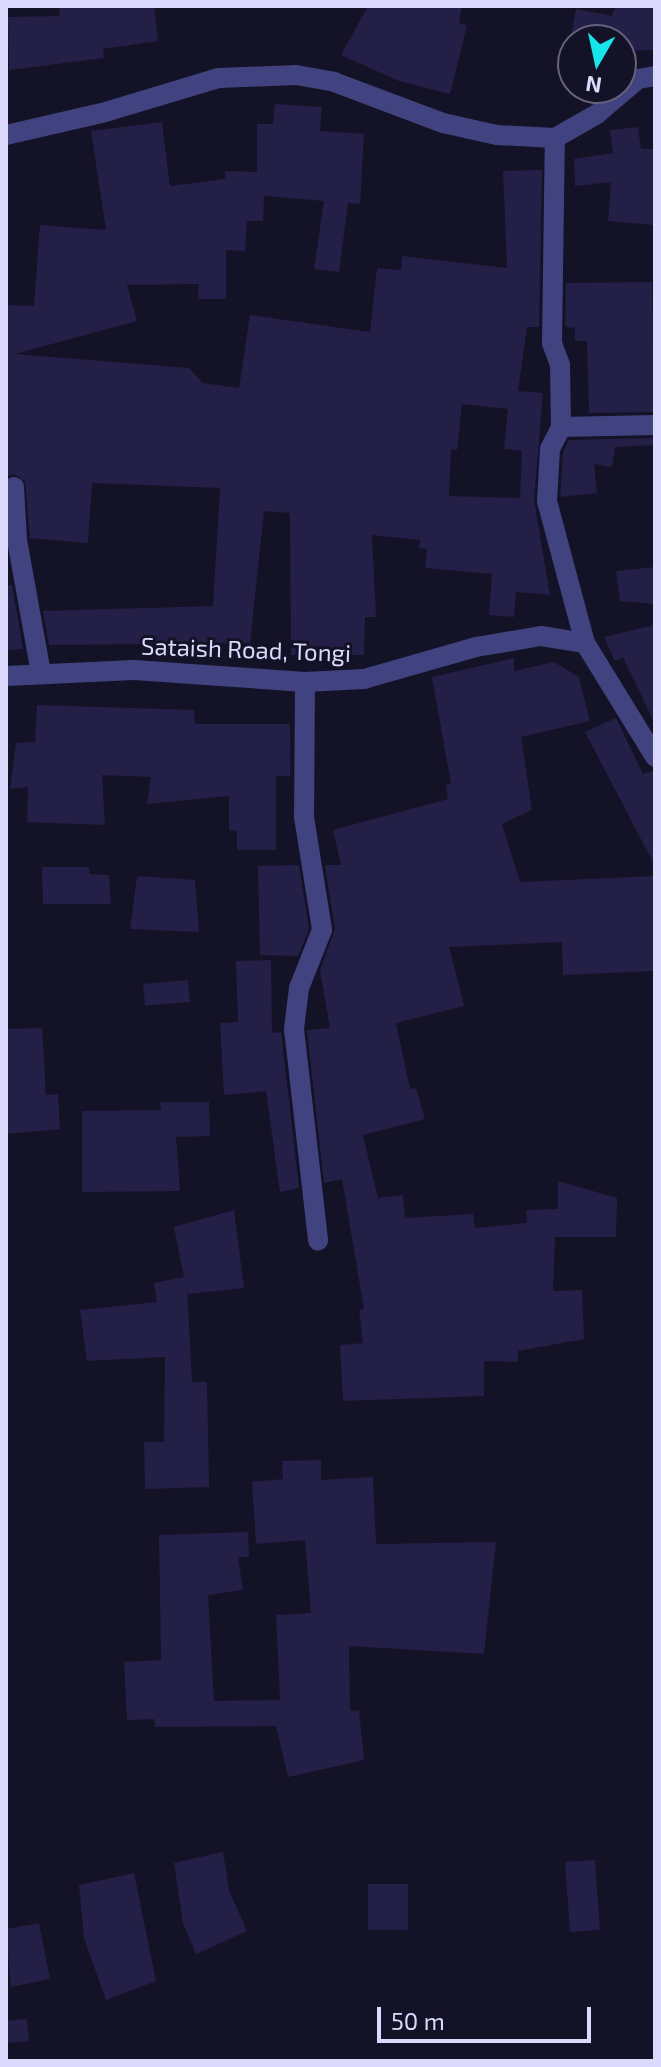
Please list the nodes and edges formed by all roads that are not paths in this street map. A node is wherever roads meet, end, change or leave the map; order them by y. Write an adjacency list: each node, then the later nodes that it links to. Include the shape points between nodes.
1 (655, 76): 3 (street, via 638,79 597,114)
2 (6, 135): 3 (street, via 219,78 296,75 334,82 443,123 497,135)
3 (555, 138): 5 (street, via 552,343 560,365)
4 (655, 425): 5 (street)
5 (561, 427): 7 (street, via 550,449 547,501)
6 (14, 487): 8 (street, via 19,553)
7 (585, 643): 10 (street, Sataish Road, Tongi, via 541,636 476,647 364,679); 11 (street)
8 (41, 674): 9 (street, Sataish Road, Tongi); 10 (street, Sataish Road, Tongi, via 134,670)
9 (6, 676)
10 (305, 682): 12 (street, via 304,817 322,930 299,988 294,1029)
11 (655, 757)
12 (318, 1241)

